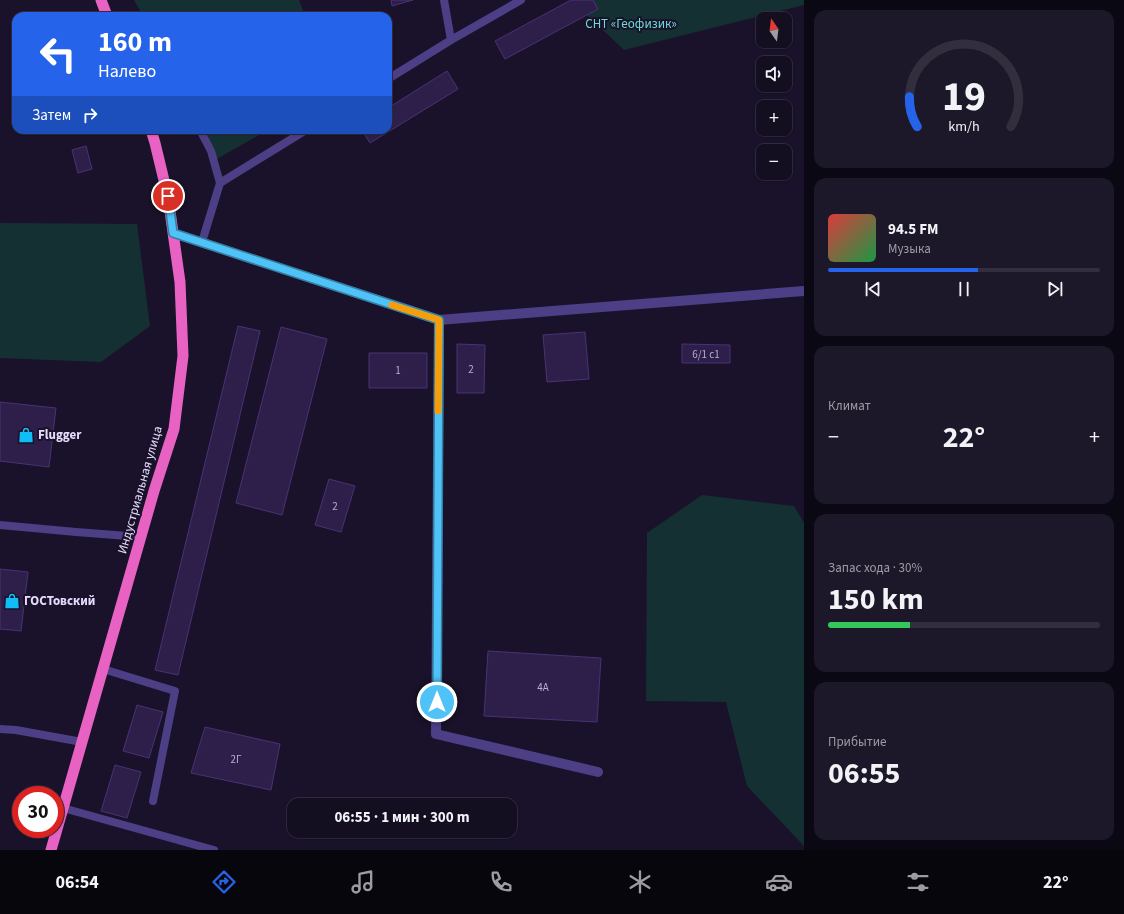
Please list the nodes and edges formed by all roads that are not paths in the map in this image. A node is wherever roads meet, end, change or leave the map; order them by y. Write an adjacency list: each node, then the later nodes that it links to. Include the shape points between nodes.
1 (100, 0): 4 (highway)
2 (444, 0): 5 (lane)
3 (521, 0): 5 (lane)
4 (106, 12)
5 (451, 40): 6 (lane)
6 (392, 77)
7 (152, 134): 11 (highway, Индустриальная улица, via 168,196)
8 (202, 134): 10 (lane, via 211,151)
9 (300, 134): 10 (lane)
10 (220, 183): 12 (lane)
11 (173, 233): 12 (street); 16 (highway, Индустриальная улица, via 180,282 183,356 174,429)
12 (202, 242): 14 (street)
13 (804, 291): 14 (street)
14 (439, 320): 20 (street, via 436,734)
15 (0, 525): 16 (lane)
16 (141, 536): 17 (highway, Индустриальная улица)
17 (103, 669): 19 (highway, Индустриальная улица); 21 (lane, via 175,691)
18 (0, 729): 19 (lane)
19 (82, 742): 22 (highway, Индустриальная улица)
20 (598, 772)
21 (153, 801)
22 (64, 805)
23 (64, 808): 26 (lane)
24 (54, 838): 25 (highway, Индустриальная улица)
25 (51, 850)
26 (214, 850)

